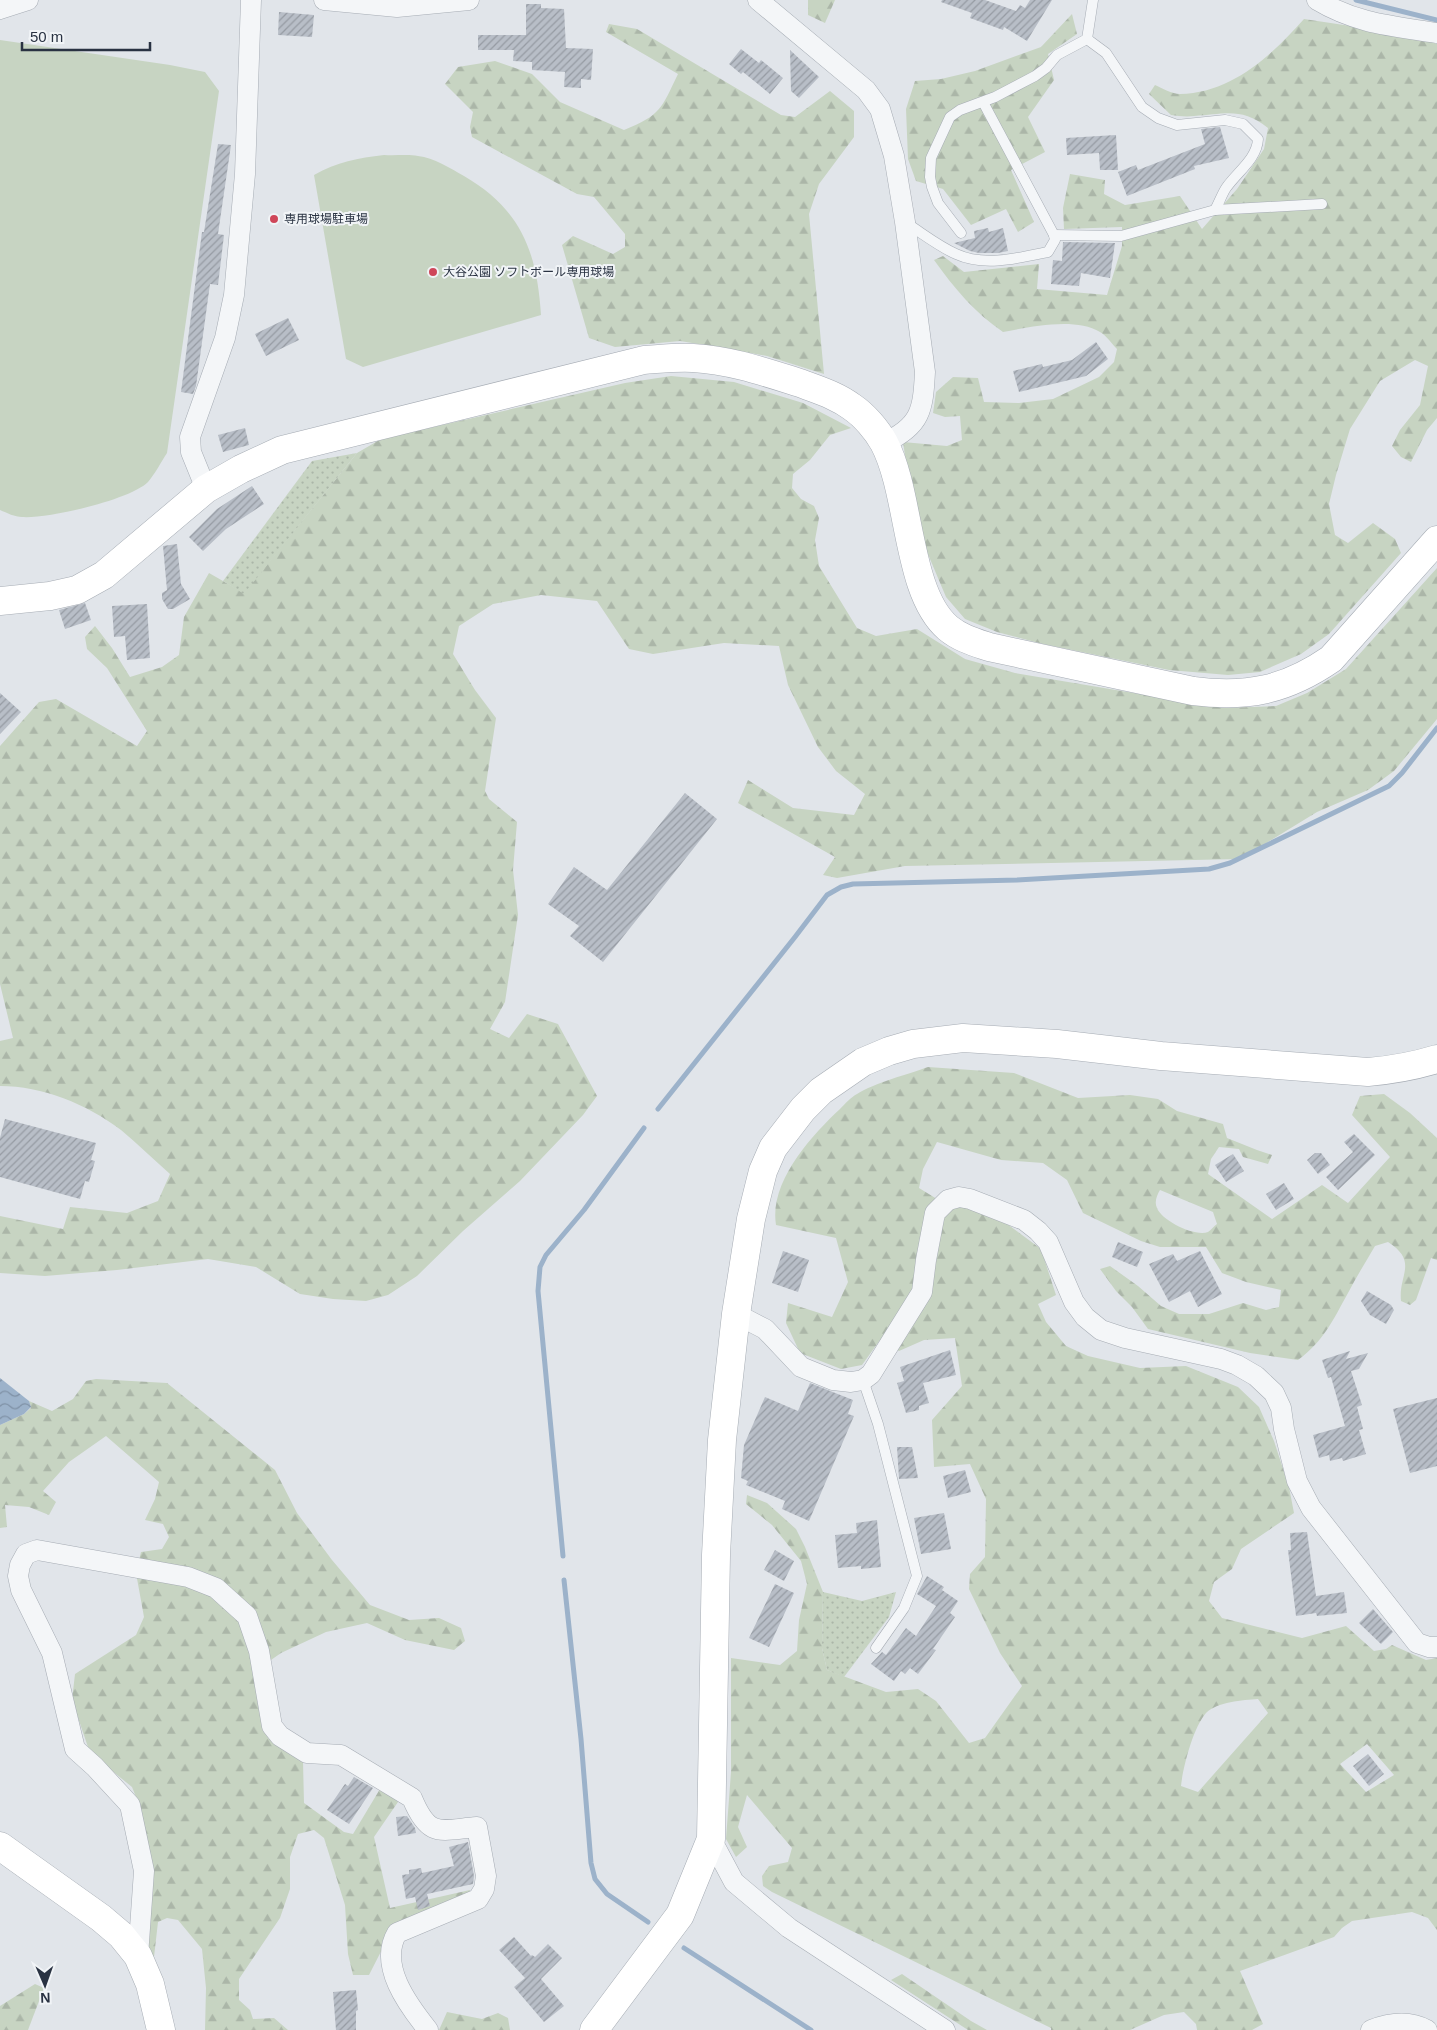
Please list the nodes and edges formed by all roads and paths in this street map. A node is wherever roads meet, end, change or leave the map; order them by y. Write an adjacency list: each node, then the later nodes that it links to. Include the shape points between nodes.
1 (28, 0): 8 (street)
2 (251, 0): 18 (street, via 245,174 234,295 225,338 190,437 191,452)
3 (324, 0): 4 (street, via 397,6)
4 (464, 0)
5 (758, 0): 14 (street, via 866,90 880,109 894,156)
6 (1093, 0): 10 (lane)
7 (1318, 0): 9 (street, via 1366,22)
8 (0, 9)
9 (1437, 33)
10 (1088, 39): 11 (lane, via 1057,55 1036,76); 13 (lane, via 1106,53 1142,106 1158,118 1177,125 1217,120 1234,122 1243,124 1258,139 1258,148 1226,189)
11 (983, 102): 15 (lane, via 950,117 931,158 932,186 938,202); 16 (lane)
12 (1322, 204): 13 (lane)
13 (1215, 210): 16 (lane, via 1121,236)
14 (905, 222): 16 (lane, via 956,254 978,260 1048,252 1055,240); 17 (street, via 925,372 924,391 918,416 910,429)
15 (961, 233)
16 (1054, 234)
17 (884, 443): 18 (street, via 853,407 829,393 736,364 693,358 644,360 282,450); 19 (street, via 898,482 925,592 933,612 948,628 963,638 989,647 1194,691 1240,694 1271,689 1312,672 1331,660)
18 (206, 489): 20 (street, via 91,583 50,596)
19 (1437, 540)
20 (0, 601)
21 (1437, 1059): 22 (street, via 1420,1065 1368,1072 963,1038 913,1044 889,1051 863,1062 822,1092 803,1108 773,1148 754,1201)
22 (736, 1314): 23 (street, via 764,1329 801,1367 833,1380); 26 (street, via 722,1440 716,1555)
23 (863, 1380): 24 (street, via 871,1374 922,1292 936,1213 948,1200 970,1199 1024,1220 1048,1242 1074,1302 1101,1330 1221,1359 1256,1376 1274,1393 1281,1408 1297,1481 1311,1508 1417,1643); 25 (lane, via 878,1424 917,1576 904,1608)
24 (1437, 1647)
25 (876, 1648)
26 (711, 1839): 31 (street, via 680,1915); 32 (street, via 734,1882 789,1928)
27 (0, 1846): 28 (street, via 101,1918)
28 (138, 1956): 29 (street, via 150,1984); 30 (street, via 144,1870 130,1805 75,1749 52,1653 19,1583 20,1565 26,1554 36,1550 188,1577 216,1588 247,1616 259,1651 272,1726 280,1736 307,1753 341,1755 412,1798 431,1828 443,1831 476,1826 486,1876 478,1899 397,1934 392,1942 391,1966 401,1989)
29 (161, 2030)
30 (428, 2030)
31 (594, 2030)
32 (945, 2030)
33 (1371, 2030): 34 (street, via 1404,2023)
34 (1427, 2030)

